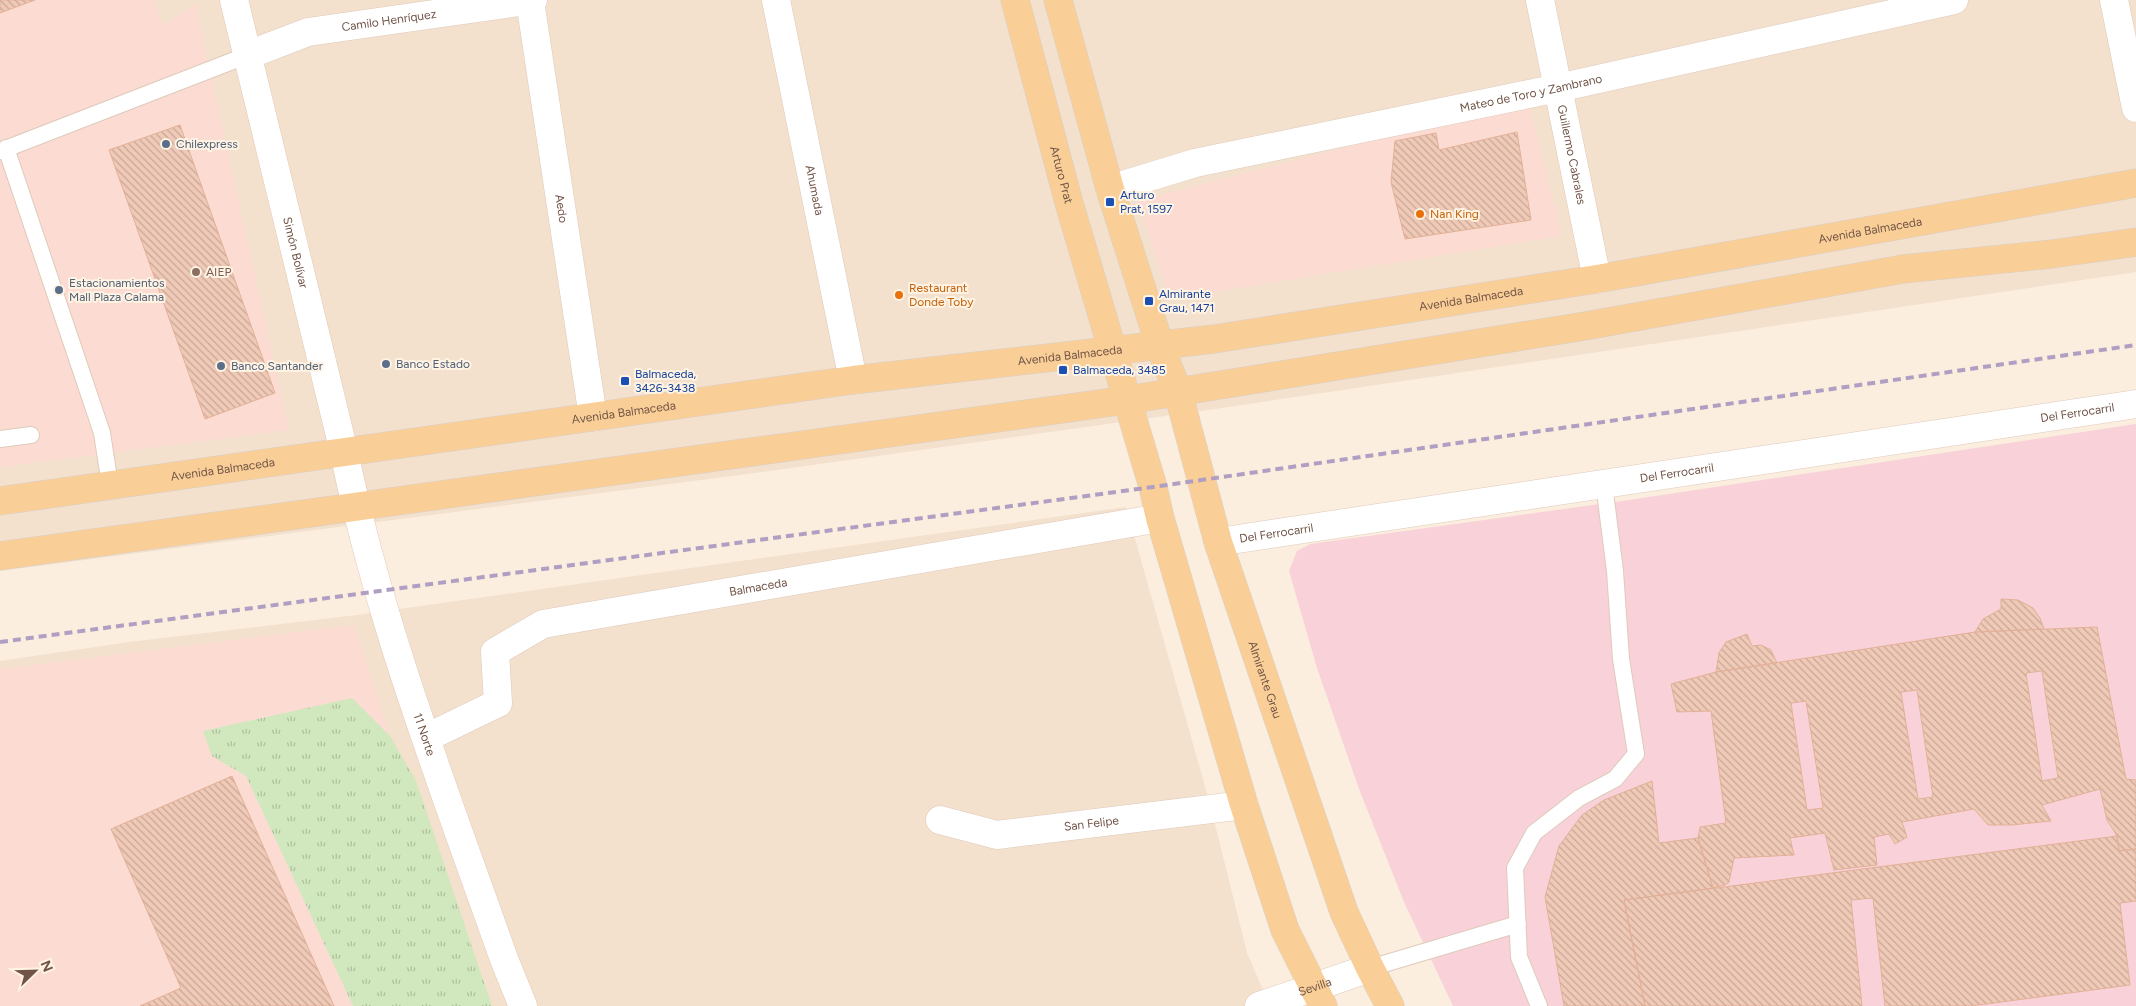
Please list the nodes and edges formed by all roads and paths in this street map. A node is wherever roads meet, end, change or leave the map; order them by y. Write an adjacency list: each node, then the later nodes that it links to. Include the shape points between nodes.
1 (234, 0): 9 (street, Simón Bolívar)
2 (532, 0): 9 (street, Camilo Henríquez, via 308,32); 23 (street, Aedo)
3 (776, 0): 19 (street, Ahumada)
4 (1015, 0): 18 (main road, Arturo Prat, via 1069,204)
5 (1058, 0): 14 (main road)
6 (1540, 0): 10 (street, Guillermo Cabrales)
7 (1954, 0): 10 (street, Mateo de Toro y Zambrano)
8 (2114, 0): 11 (street)
9 (248, 56): 12 (lane); 26 (street, Simón Bolívar)
10 (1558, 88): 14 (street, Mateo de Toro y Zambrano, via 1195,164); 16 (street, Guillermo Cabrales)
11 (2136, 108)
12 (3, 150): 28 (lane, via 102,433)
13 (2136, 183): 16 (main road, Avenida Balmaceda)
14 (1110, 189): 17 (main road)
15 (2136, 242): 20 (main road, via 2052,254 1903,268 1547,332)
16 (1597, 279): 17 (main road, Avenida Balmaceda)
17 (1160, 346): 18 (main road, Avenida Balmaceda); 20 (main road, Almirante Grau)
18 (1112, 349): 19 (main road, Avenida Balmaceda); 21 (main road)
19 (853, 380): 23 (main road, Avenida Balmaceda)
20 (1178, 392): 21 (main road); 32 (main road, Almirante Grau)
21 (1127, 400): 30 (main road); 31 (main road)
22 (2136, 404): 27 (street, Del Ferrocarril)
23 (593, 417): 26 (main road, Avenida Balmaceda)
24 (31, 434): 25 (lane)
25 (0, 439)
26 (344, 452): 28 (main road, Avenida Balmaceda); 30 (street, Simón Bolívar)
27 (1604, 484): 32 (street, Del Ferrocarril); 37 (lane, via 1615,571 1621,659 1636,754 1615,779 1579,798 1534,833 1515,868)
28 (110, 485): 29 (main road, Avenida Balmaceda)
29 (0, 501)
30 (355, 507): 33 (main road); 34 (street, 11 Norte, via 396,650)
31 (1160, 518): 34 (street, Balmaceda, via 543,624 495,652 498,703); 35 (main road)
32 (1218, 542): 39 (main road, Almirante Grau, via 1344,912)
33 (0, 556)
34 (426, 738): 38 (street, 11 Norte)
35 (1244, 805): 36 (street, San Felipe, via 997,835); 40 (main road, via 1285,930)
36 (940, 820)
37 (1518, 924): 39 (lane); 45 (lane, via 1519,957)
38 (504, 959): 41 (street, 11 Norte); 42 (street, 11 Norte)
39 (1370, 968): 40 (street, Sevilla); 44 (main road, Almirante Grau)
40 (1318, 996): 43 (street, Sevilla)
41 (513, 1006)
42 (523, 1006)
43 (1259, 1006)
44 (1390, 1006)
45 (1539, 1006)

